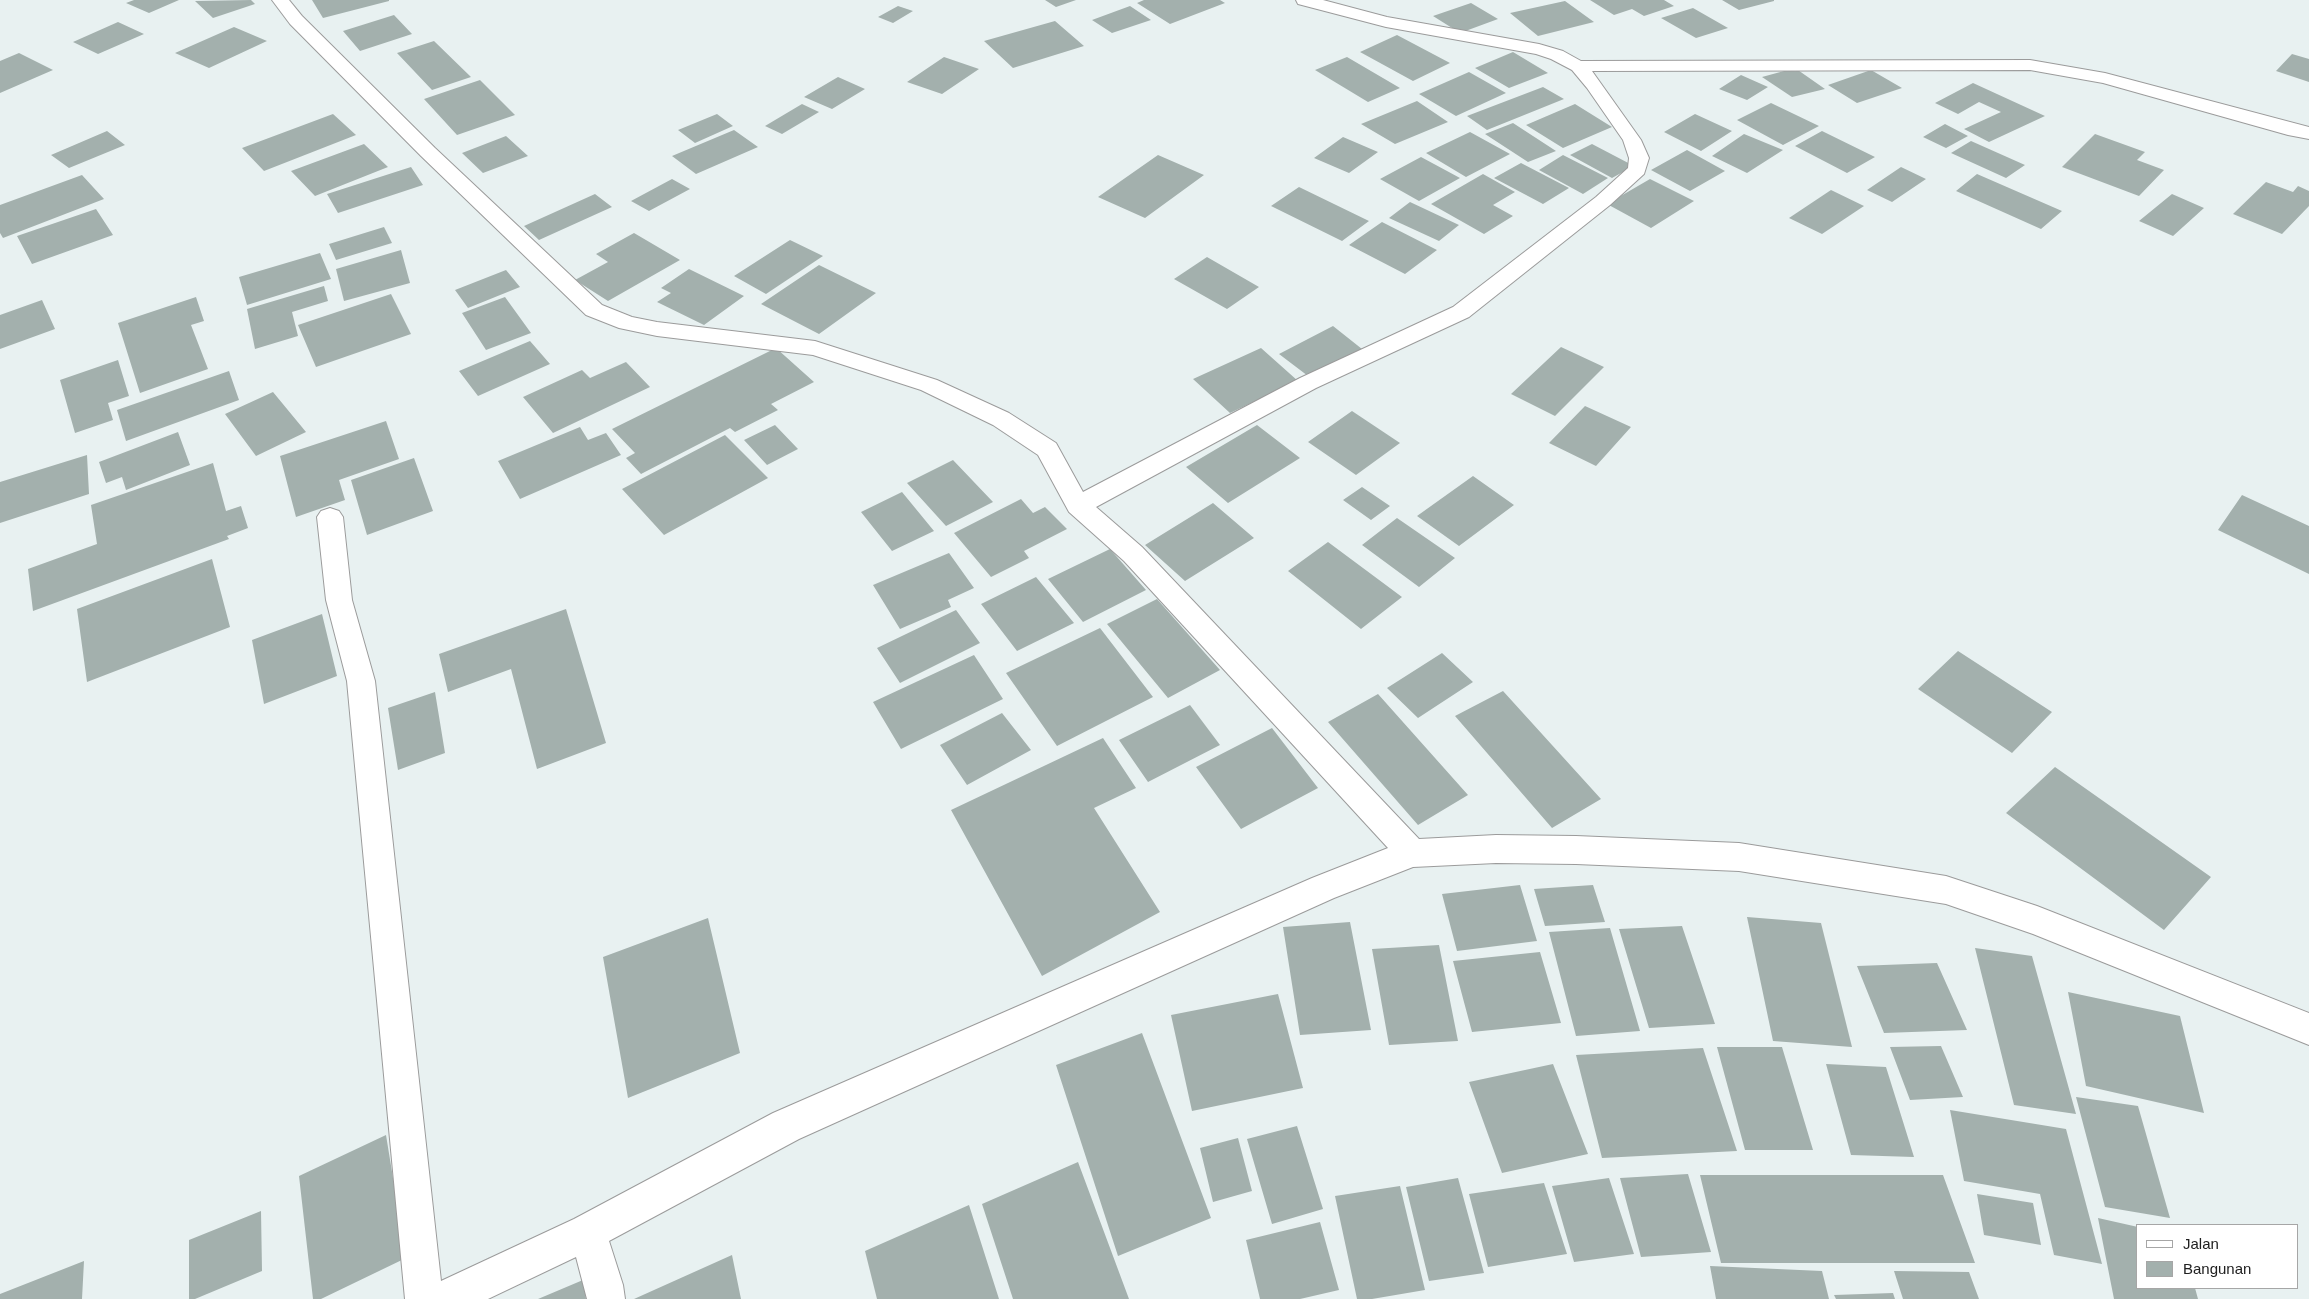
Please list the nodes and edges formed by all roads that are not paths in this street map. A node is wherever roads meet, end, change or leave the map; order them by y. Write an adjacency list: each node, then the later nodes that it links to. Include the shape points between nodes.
1 (280, 0): 5 (street, via 428,152 594,310 627,323 657,329 815,348 929,384 1001,419 1047,449)
2 (1304, 0): 3 (street, via 1386,22 1539,49)
3 (1578, 66): 4 (street, via 2030,65 2105,78); 5 (street, via 1632,140 1639,158 1637,170 1625,183 1460,312 1308,383)
4 (2309, 133)
5 (1078, 506): 7 (street, via 1133,554)
6 (330, 517): 10 (street, via 339,600 361,681)
7 (1412, 853): 8 (street, via 1496,849 1739,857 1946,890 2037,921); 9 (street, via 1323,888 786,1126)
8 (2309, 1029)
9 (587, 1232): 11 (street); 12 (street)
10 (424, 1299)
11 (446, 1299)
12 (606, 1299)

